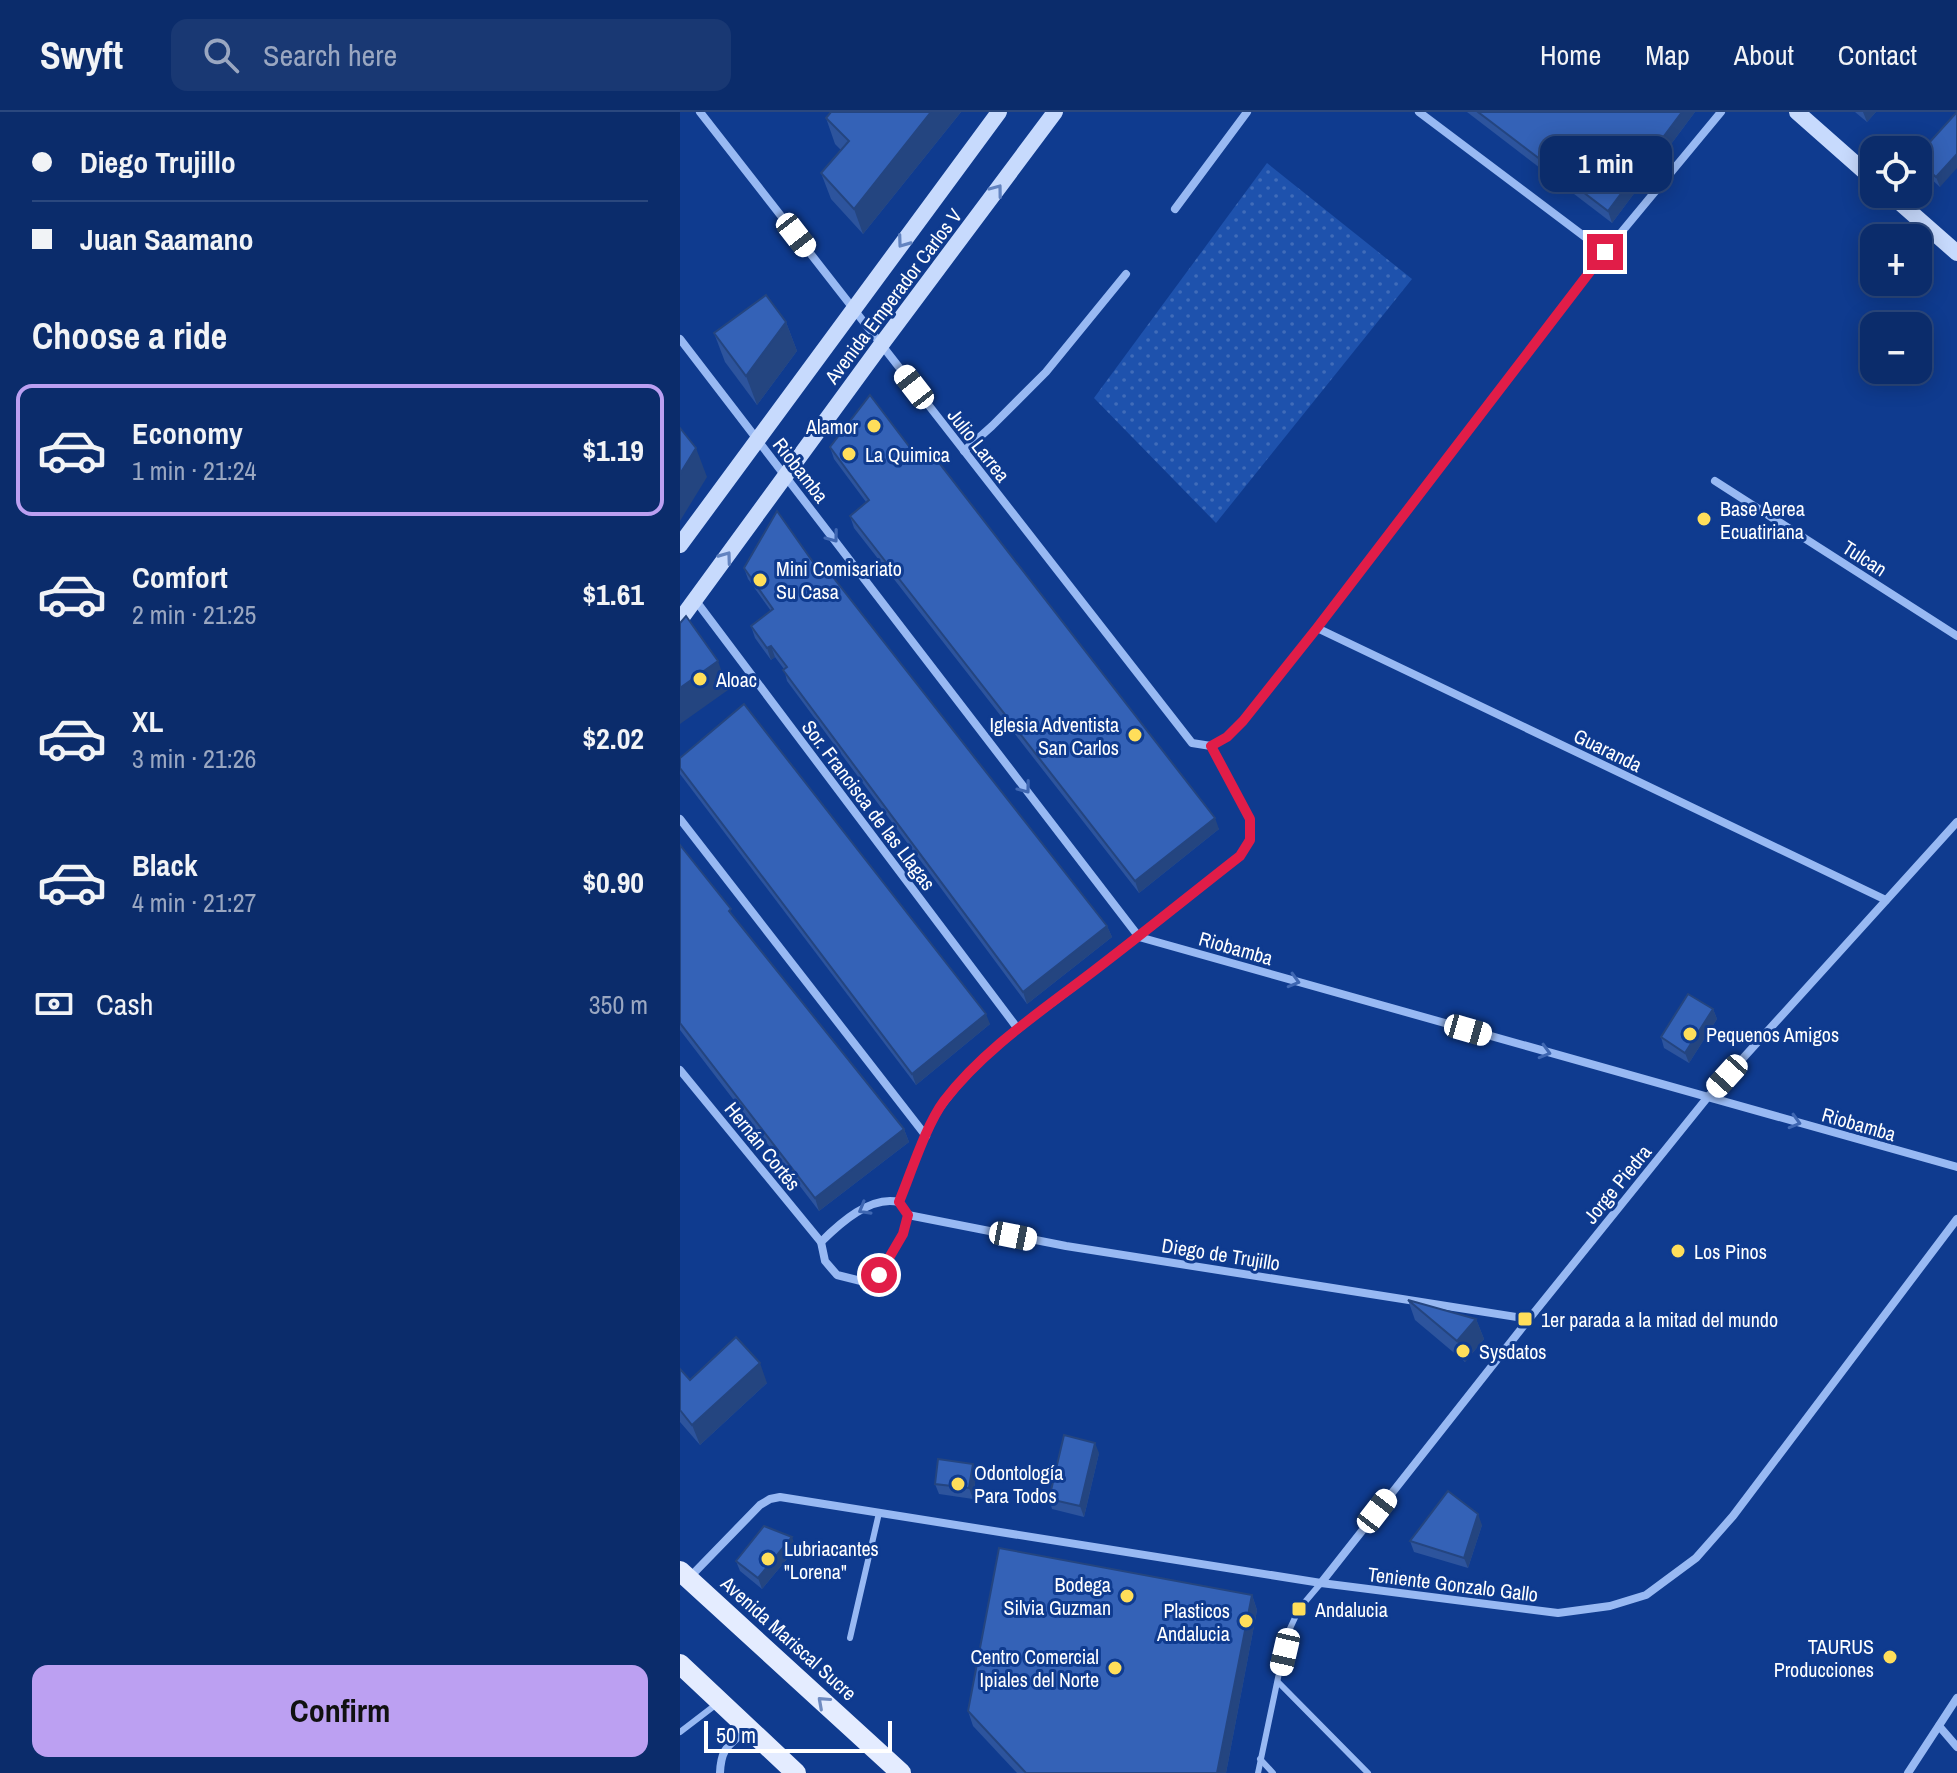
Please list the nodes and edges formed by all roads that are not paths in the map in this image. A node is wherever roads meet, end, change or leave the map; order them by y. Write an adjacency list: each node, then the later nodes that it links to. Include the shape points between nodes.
1 (700, 112): 14 (street, Julio Larrea)
2 (999, 112): 14 (main road, Avenida Emperador Carlos V, one-way to 14)
3 (1055, 112): 16 (main road, Avenida Emperador Carlos V, one-way to 3)
4 (1247, 112): 10 (street)
5 (1419, 112): 11 (street)
6 (1721, 112): 11 (street)
7 (1797, 112): 8 (main road)
8 (1860, 168)
9 (1906, 208): 12 (main road)
10 (1175, 209)
11 (1605, 252): 24 (street)
12 (1957, 253)
13 (1126, 274): 18 (street, via 1046,372)
14 (854, 309): 16 (street, Julio Larrea); 17 (main road, Avenida Emperador Carlos V)
15 (680, 339): 17 (street, Riobamba)
16 (881, 345): 18 (street, Julio Larrea); 19 (main road, Avenida Emperador Carlos V)
17 (758, 440): 19 (street, Riobamba); 21 (main road, Avenida Emperador Carlos V)
18 (964, 451): 26 (street, Julio Larrea, via 1192,743)
19 (785, 475): 22 (main road, Avenida Emperador Carlos V, one-way to 19); 30 (street, Riobamba, one-way to 30)
20 (1715, 481): 25 (street, Tulcan)
21 (680, 545)
22 (695, 600): 23 (main road, Avenida Emperador Carlos V); 31 (street, Sor. Francisca de las Llagas)
23 (680, 620)
24 (1317, 628): 26 (street, via 1243,721); 29 (street, Guaranda)
25 (1957, 636)
26 (1211, 746): 30 (street, via 1250,819 1250,840 1240,856)
27 (680, 819): 34 (street)
28 (1957, 822): 29 (street, Jorge Piedra)
29 (1886, 900): 33 (street, Jorge Piedra)
30 (1139, 937): 31 (street); 33 (street, Riobamba, one-way to 33)
31 (1018, 1029): 34 (street, via 967,1074 942,1104)
32 (680, 1070): 39 (street, Hernán Cortés)
33 (1707, 1098): 35 (street, Riobamba, one-way to 35); 40 (street, Jorge Piedra)
34 (926, 1136): 36 (street)
35 (1957, 1167)
36 (899, 1202): 37 (street); 39 (street, one-way to 39, via 876,1202 841,1222)
37 (908, 1215): 39 (street, via 879,1275 861,1281 837,1275 825,1261); 40 (street, Diego de Trujillo, via 1066,1246)
38 (1957, 1219): 43 (street, Teniente Gonzalo Gallo, via 1733,1516 1696,1558 1646,1595 1558,1613)
39 (821, 1242)
40 (1529, 1319): 43 (street, Jorge Piedra)
41 (879, 1513): 42 (street, Teniente Gonzalo Gallo, via 770,1499); 43 (street, Teniente Gonzalo Gallo); 44 (lane)
42 (684, 1575): 56 (main road, Avenida Mariscal Sucre, one-way to 42)
43 (1321, 1583): 46 (lane, via 1299,1609 1287,1635)
44 (850, 1638)
45 (680, 1664): 48 (main road)
46 (1278, 1682): 53 (lane); 59 (lane)
47 (1957, 1698): 49 (street)
48 (720, 1702): 50 (main road); 51 (lane)
49 (1939, 1726): 52 (street); 60 (street)
50 (748, 1728): 54 (street, via 723,1751); 55 (main road)
51 (680, 1732)
52 (1957, 1747)
53 (1260, 1759): 57 (lane); 58 (lane)
54 (720, 1773)
55 (796, 1773)
56 (901, 1773)
57 (1258, 1773)
58 (1273, 1773)
59 (1368, 1773)
60 (1908, 1773)

